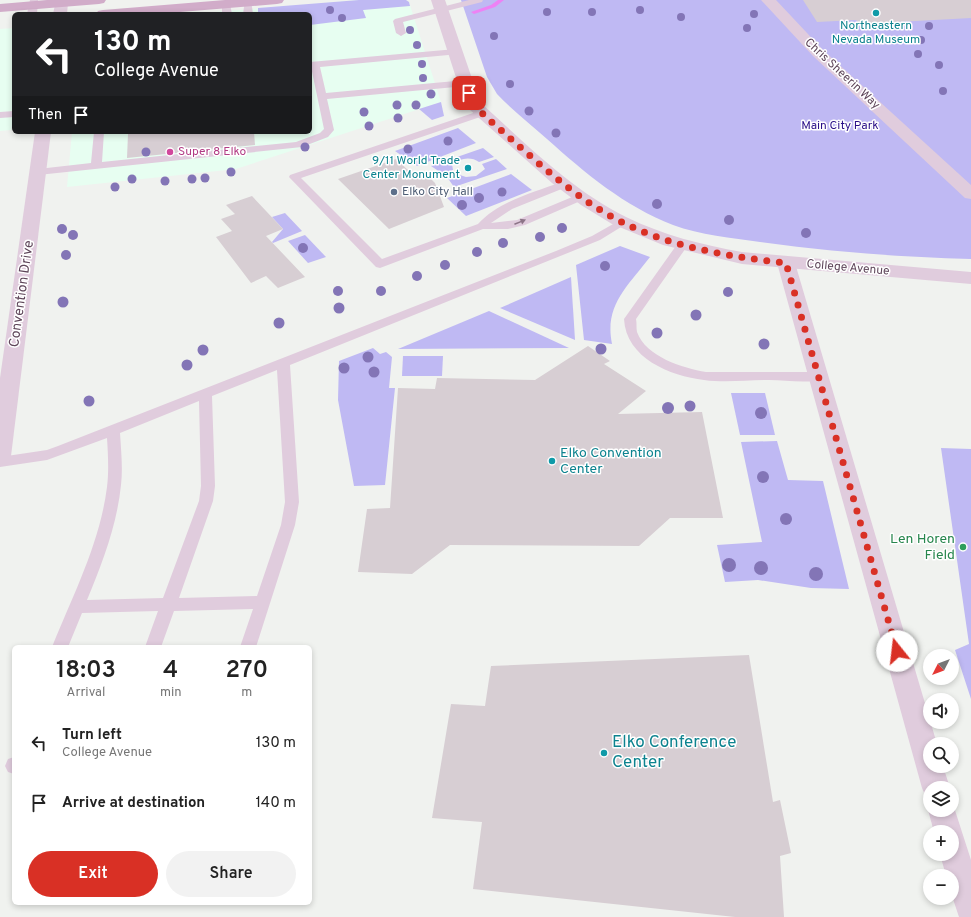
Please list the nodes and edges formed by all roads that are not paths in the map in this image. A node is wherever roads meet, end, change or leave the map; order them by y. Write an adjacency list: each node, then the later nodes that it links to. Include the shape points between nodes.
1 (99, 0): 8 (main road)
2 (277, 0): 6 (main road)
3 (480, 0): 9 (lane)
4 (768, 0): 24 (street, Chris Sheerin Way, via 818,53)
5 (33, 6): 7 (main road); 8 (main road)
6 (237, 7): 10 (main road)
7 (0, 8)
8 (60, 9)
9 (442, 10): 11 (lane); 12 (street, College Avenue)
10 (141, 12)
11 (400, 29)
12 (456, 52): 13 (lane); 14 (street, College Avenue)
13 (312, 64): 15 (lane)
14 (466, 83): 15 (lane); 16 (street, College Avenue, via 472,100)
15 (322, 96): 21 (lane, via 328,132 298,145)
16 (482, 113): 23 (street, College Avenue); 27 (lane, via 294,176 380,264)
17 (12, 114): 18 (lane)
18 (0, 115)
19 (43, 134): 22 (street, Convention Drive)
20 (99, 134): 21 (lane)
21 (96, 165): 22 (lane)
22 (38, 172): 35 (street, Convention Drive)
23 (565, 184): 25 (street, College Avenue); 27 (lane, via 498,212 488,218)
24 (971, 194)
25 (581, 197): 26 (street, College Avenue); 27 (lane, one-way to 25, via 499,228 514,225)
26 (622, 222): 28 (street, College Avenue, via 646,234); 31 (lane, via 596,238 560,253)
27 (482, 226)
28 (682, 245): 29 (street, College Avenue, via 718,254); 32 (lane, via 630,319 631,334 640,347 672,368 688,374)
29 (786, 263): 30 (street, College Avenue); 32 (street)
30 (971, 278)
31 (283, 362): 33 (lane); 37 (lane, via 292,502 288,525)
32 (818, 376): 43 (street)
33 (205, 393): 34 (lane); 38 (lane, via 208,486 206,501)
34 (113, 430): 36 (lane, via 54,452); 39 (lane, via 114,493 100,546)
35 (0, 456)
36 (0, 462)
37 (263, 602): 38 (lane); 42 (lane)
38 (169, 605): 39 (lane); 41 (lane)
39 (76, 607): 40 (lane)
40 (61, 645)
41 (154, 645)
42 (249, 645)
43 (934, 781)
44 (957, 861): 45 (street)
45 (971, 911)

